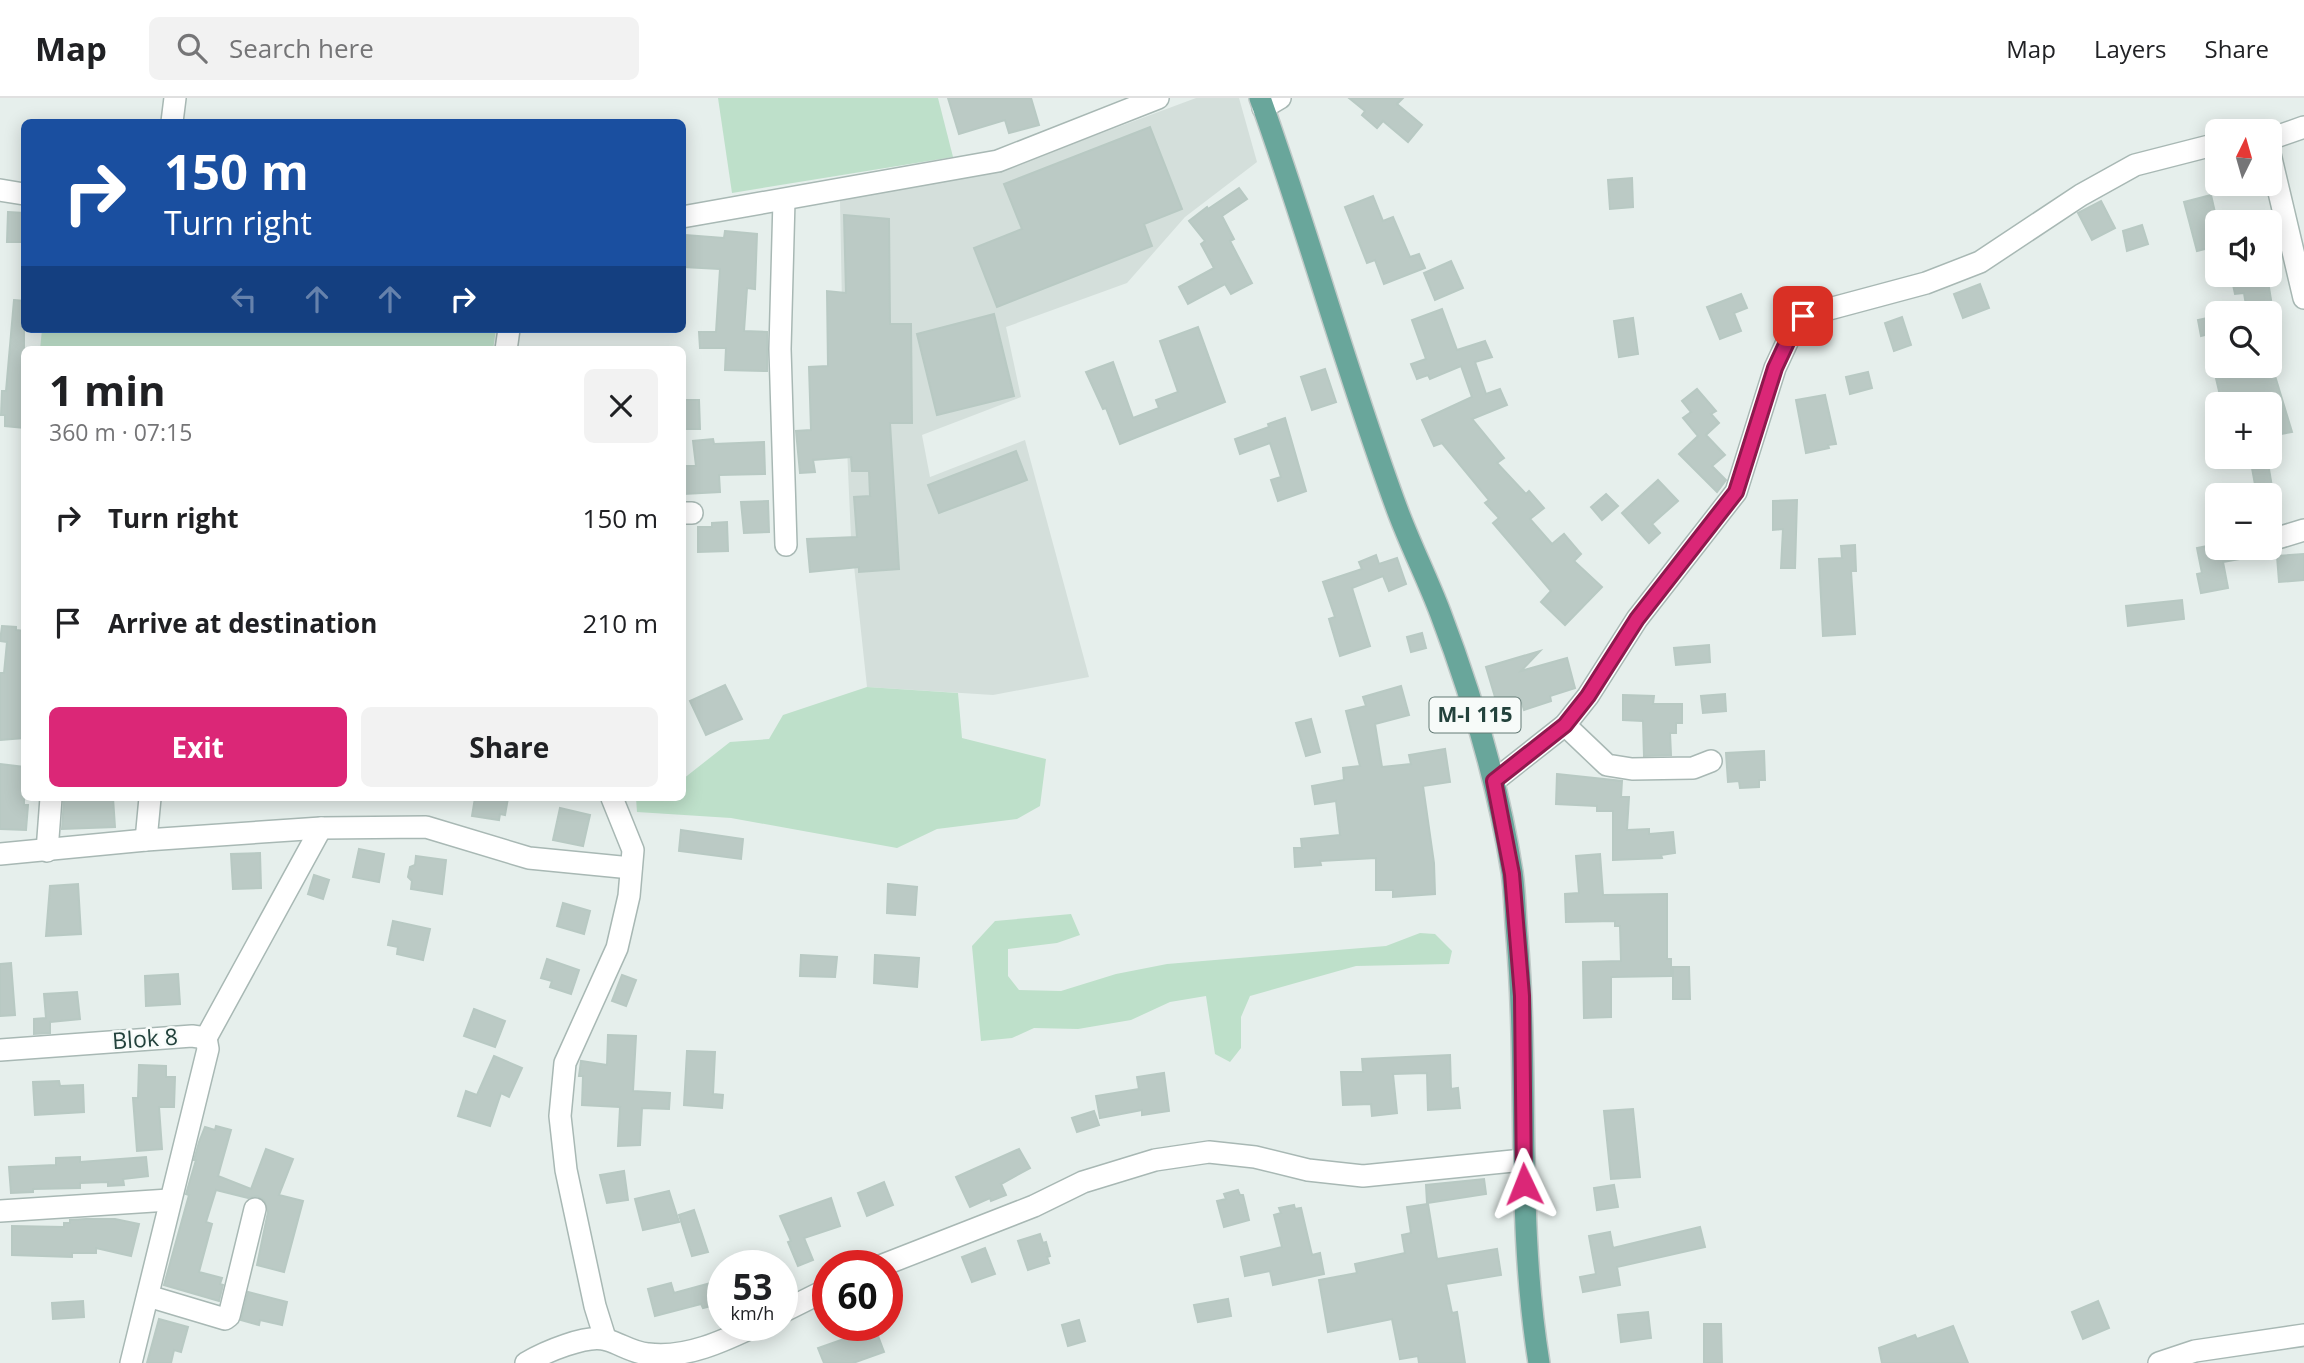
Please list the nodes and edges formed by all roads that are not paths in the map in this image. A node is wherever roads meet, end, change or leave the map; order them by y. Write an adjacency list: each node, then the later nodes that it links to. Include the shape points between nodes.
1 (174, 98): 4 (street)
2 (1158, 98): 11 (street, via 998,161)
3 (1268, 101): 19 (main road, M-I 115, via 1398,509 1470,697)
4 (172, 119)
5 (2304, 127): 6 (street)
6 (2282, 135)
7 (2205, 147): 17 (street, via 2135,165 1980,262 1926,283 1803,316 1775,368 1736,492 1637,619)
8 (0, 190): 9 (street)
9 (21, 194)
10 (2280, 196): 13 (street)
11 (784, 200): 12 (street); 16 (street, via 780,348)
12 (686, 216)
13 (2304, 298)
14 (2304, 530): 15 (street)
15 (2282, 537)
16 (786, 545)
17 (1565, 725): 18 (street, via 1607,765 1693,768); 19 (street)
18 (1711, 761)
19 (1494, 781): 30 (main road, M-I 115, via 1512,874 1522,996)
20 (51, 801): 25 (street)
21 (150, 801): 24 (street)
22 (613, 801): 27 (street, via 633,850)
23 (321, 828): 24 (street); 27 (street, via 426,827 529,858); 28 (street)
24 (146, 840): 25 (street)
25 (47, 851): 26 (street)
26 (0, 854)
27 (631, 868): 37 (street, via 617,948 565,1063 562,1086 564,1157)
28 (206, 1038): 29 (street, Blok 8); 31 (street, Blok 8, via 208,1049)
29 (0, 1050)
30 (1523, 1160): 34 (street, via 1363,1175 1209,1152 1155,1160 1083,1181 1034,1206); 42 (main road, M-I 115, via 1530,1308)
31 (169, 1200): 33 (street); 35 (street, Blok 8)
32 (255, 1209): 35 (street, via 229,1316 225,1319)
33 (0, 1211)
34 (903, 1257)
35 (148, 1296): 40 (street, Blok 8)
36 (2304, 1335): 43 (street, via 2195,1351)
37 (605, 1338): 39 (street); 41 (street, via 552,1348)
38 (719, 1341): 39 (street)
39 (636, 1357)
40 (131, 1363)
41 (526, 1363)
42 (1539, 1363)
43 (2159, 1363)

